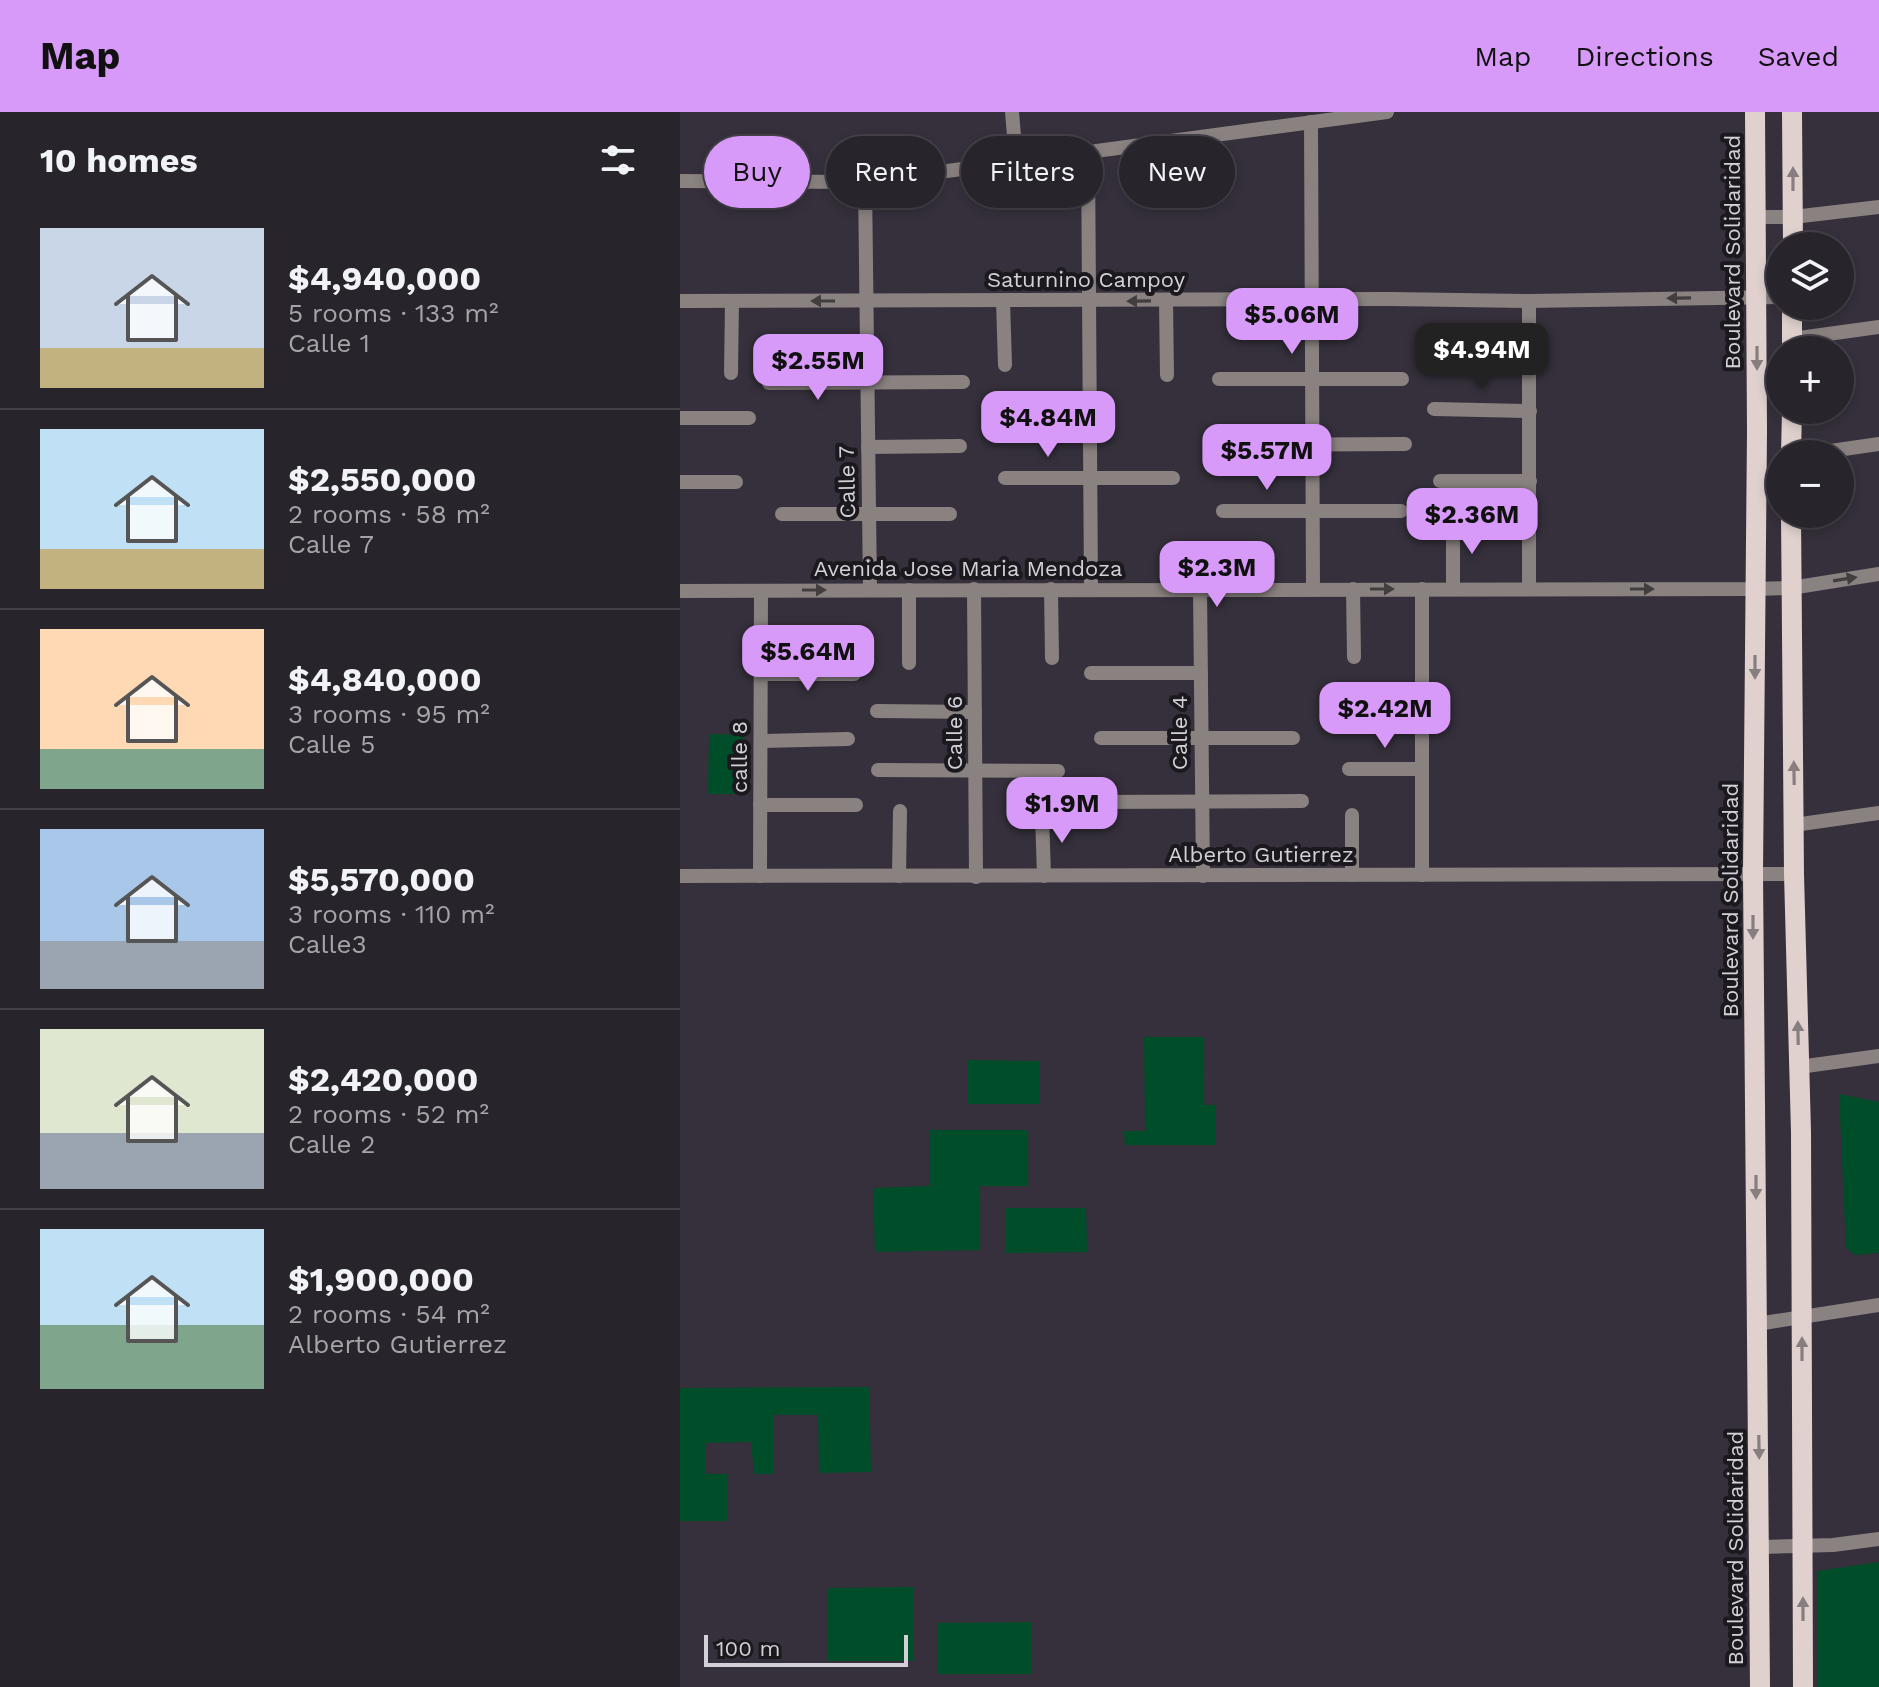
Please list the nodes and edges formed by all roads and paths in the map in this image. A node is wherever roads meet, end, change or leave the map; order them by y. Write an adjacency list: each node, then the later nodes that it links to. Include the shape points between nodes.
1 (1012, 112): 6 (street)
2 (1387, 112): 5 (street)
3 (1755, 112): 13 (main road, Boulevard Solidaridad)
4 (1792, 112): 14 (main road, one-way to 4)
5 (1311, 122): 7 (street); 18 (street)
6 (1014, 136)
7 (1103, 149)
8 (680, 181): 9 (street)
9 (826, 182)
10 (1879, 207): 14 (street)
11 (865, 208): 21 (street, Calle 7)
12 (1088, 208): 25 (street)
13 (1756, 217): 14 (street); 16 (main road, Boulevard Solidaridad)
14 (1793, 217): 15 (main road)
15 (1793, 232)
16 (1757, 296): 17 (street, Saturnino Campoy); 24 (street, Saturnino Campoy, one-way to 24); 75 (main road, Boulevard Solidaridad, one-way to 75)
17 (1766, 296)
18 (1311, 299): 23 (street, Saturnino Campoy); 24 (street, Saturnino Campoy); 32 (street)
19 (680, 301): 20 (street, Saturnino Campoy)
20 (732, 301): 21 (street, Saturnino Campoy, one-way to 20); 29 (street)
21 (867, 301): 22 (street, Saturnino Campoy); 34 (street, Calle 7)
22 (1003, 301): 25 (street, Saturnino Campoy); 28 (street)
23 (1166, 301): 25 (street, Saturnino Campoy, one-way to 25); 30 (street)
24 (1529, 301): 38 (street)
25 (1089, 302): 40 (street)
26 (1879, 327): 27 (street)
27 (1833, 336)
28 (1005, 365)
29 (731, 373)
30 (1167, 375)
31 (1219, 379): 32 (street)
32 (1312, 379): 33 (street); 46 (street)
33 (1402, 379)
34 (868, 382): 35 (street); 36 (street); 48 (street, Calle 7)
35 (963, 382)
36 (769, 383)
37 (1434, 409): 38 (street)
38 (1530, 411): 54 (street)
39 (998, 414): 40 (street)
40 (1090, 414): 50 (street)
41 (680, 418): 42 (street)
42 (749, 418)
43 (1405, 444): 46 (street)
44 (1879, 444): 49 (street)
45 (1231, 445): 46 (street)
46 (1312, 445): 58 (street)
47 (960, 446): 48 (street)
48 (868, 447): 61 (street, Calle 7)
49 (1854, 448)
50 (1090, 477): 51 (street); 52 (street); 70 (street)
51 (1005, 478)
52 (1173, 478)
53 (1440, 481): 54 (street)
54 (1530, 481): 66 (street)
55 (680, 482): 56 (street)
56 (736, 482)
57 (1223, 511): 58 (street)
58 (1312, 511): 59 (street); 71 (street)
59 (1401, 511)
60 (782, 514): 61 (street)
61 (869, 514): 62 (street); 76 (street, Calle 7)
62 (950, 514)
63 (1453, 523): 74 (street)
64 (1791, 528): 67 (main road)
65 (1879, 574): 67 (street, Avenida Jose Maria Mendoza, one-way to 65)
66 (1529, 588): 74 (street, Avenida Jose Maria Mendoza); 75 (street, Avenida Jose Maria Mendoza, one-way to 75)
67 (1791, 588): 75 (street, Avenida Jose Maria Mendoza); 111 (main road, one-way to 67)
68 (974, 589): 69 (street, Avenida Jose Maria Mendoza); 77 (street, Avenida Jose Maria Mendoza); 91 (street, Calle 6)
69 (1051, 589): 70 (street, Avenida Jose Maria Mendoza); 82 (street)
70 (1091, 589): 78 (street, Avenida Jose Maria Mendoza)
71 (1313, 589): 72 (street, Avenida Jose Maria Mendoza); 78 (street, Avenida Jose Maria Mendoza)
72 (1353, 589): 73 (street, Avenida Jose Maria Mendoza, one-way to 73); 81 (street)
73 (1422, 589): 74 (street, Avenida Jose Maria Mendoza); 88 (street)
74 (1453, 589)
75 (1754, 589): 112 (main road, Boulevard Solidaridad, one-way to 112)
76 (870, 590): 77 (street, Avenida Jose Maria Mendoza); 80 (street, Avenida Jose Maria Mendoza, one-way to 76)
77 (909, 590): 83 (street)
78 (1200, 590): 85 (street, Calle 4)
79 (680, 591): 80 (street, Avenida Jose Maria Mendoza)
80 (761, 591): 86 (street, calle 8)
81 (1354, 657)
82 (1052, 658)
83 (909, 663)
84 (1091, 673): 85 (street)
85 (1201, 673): 93 (street, Calle 4)
86 (761, 674): 87 (street); 96 (street, calle 8)
87 (854, 674)
88 (1422, 702): 89 (street); 98 (street)
89 (1344, 704)
90 (877, 711): 91 (street)
91 (975, 712): 100 (street, Calle 6)
92 (1101, 738): 93 (street)
93 (1202, 738): 94 (street); 104 (street, Calle 4)
94 (1293, 738)
95 (848, 739): 96 (street)
96 (761, 741): 105 (street, calle 8)
97 (1349, 769): 98 (street)
98 (1422, 769): 115 (street)
99 (878, 770): 100 (street)
100 (976, 771): 101 (street); 121 (street, Calle 6)
101 (1058, 771)
102 (1302, 801): 104 (street)
103 (1094, 802): 104 (street)
104 (1202, 802): 120 (street, Calle 4)
105 (760, 805): 106 (street); 117 (street, calle 8)
106 (856, 805)
107 (900, 811): 118 (street)
108 (1879, 813): 111 (street)
109 (1042, 814): 119 (street)
110 (1352, 815): 114 (street)
111 (1794, 825): 113 (main road)
112 (1753, 873): 113 (street, Alberto Gutierrez); 115 (street, Alberto Gutierrez); 126 (main road, Boulevard Solidaridad, one-way to 126)
113 (1794, 874): 123 (main road, one-way to 113)
114 (1352, 875): 115 (street, Alberto Gutierrez); 120 (street, Alberto Gutierrez)
115 (1422, 875)
116 (680, 876): 117 (street, Alberto Gutierrez)
117 (760, 876): 118 (street, Alberto Gutierrez)
118 (899, 876): 121 (street, Alberto Gutierrez)
119 (1044, 876): 120 (street, Alberto Gutierrez); 121 (street, Alberto Gutierrez)
120 (1203, 876)
121 (976, 877)
122 (1879, 1056): 123 (street)
123 (1799, 1067): 125 (main road)
124 (1879, 1305): 125 (street)
125 (1802, 1318): 126 (street); 128 (main road, one-way to 125)
126 (1757, 1324): 129 (main road, Boulevard Solidaridad, one-way to 129)
127 (1879, 1539): 128 (street)
128 (1804, 1546): 129 (street); 131 (main road, one-way to 128)
129 (1760, 1547): 130 (main road, Boulevard Solidaridad)
130 (1760, 1687)
131 (1803, 1687)

